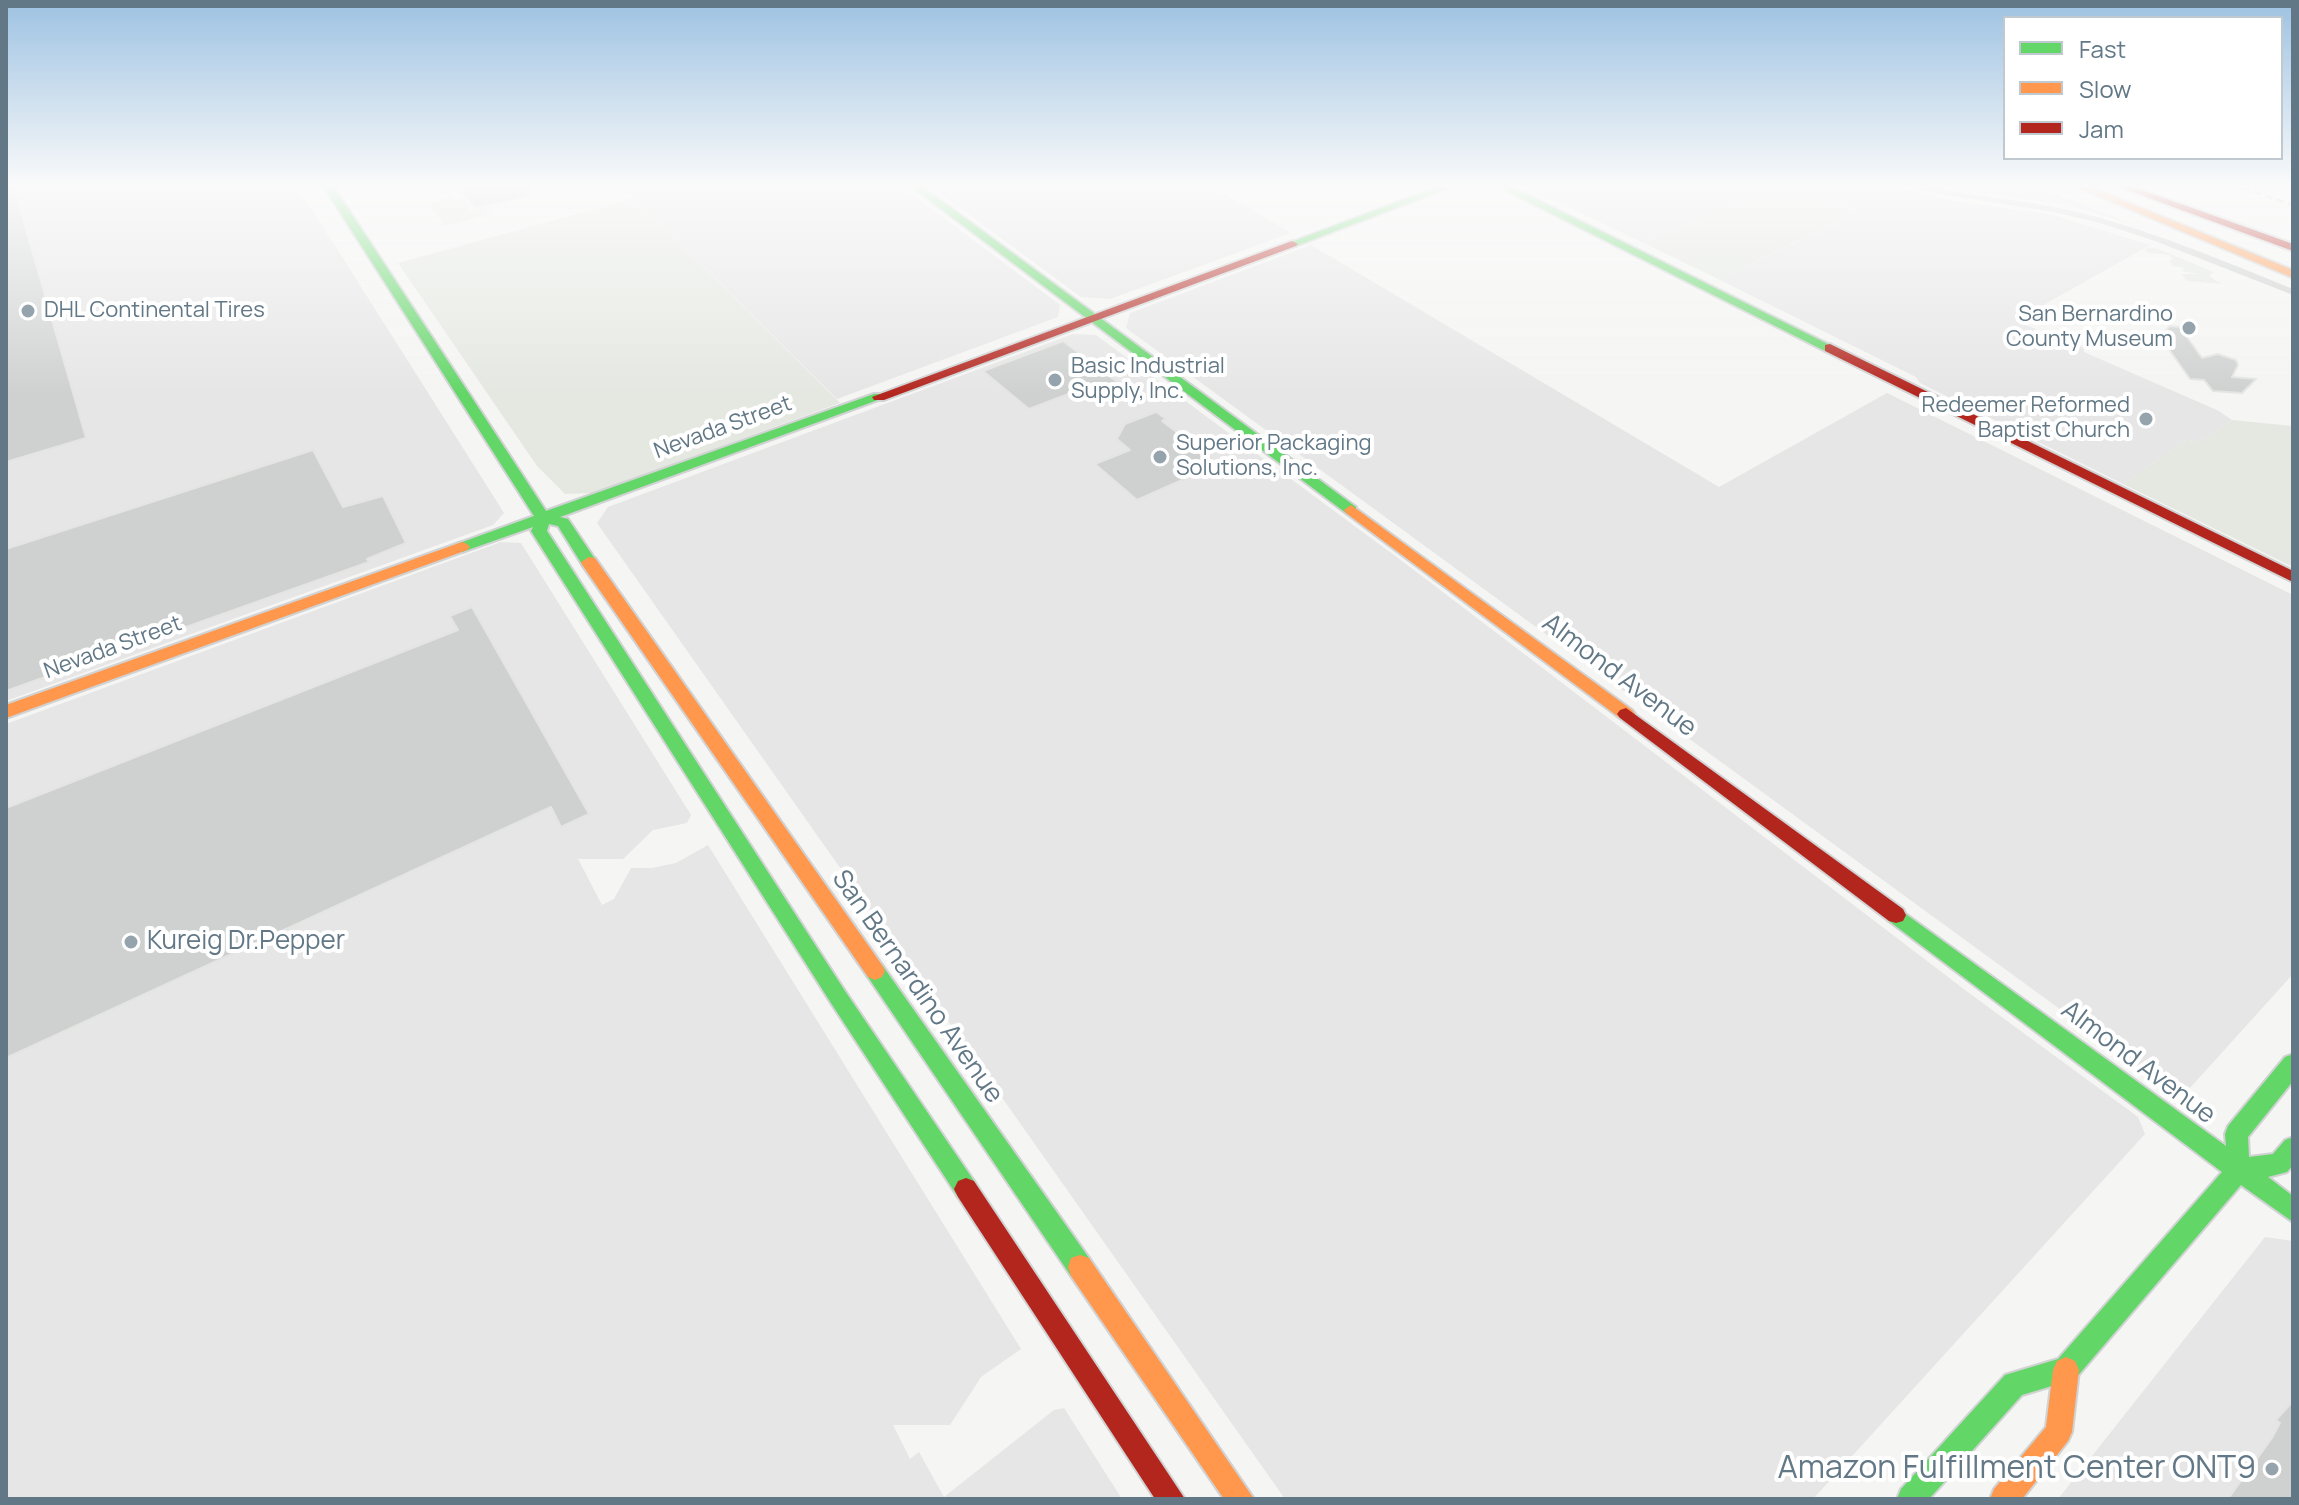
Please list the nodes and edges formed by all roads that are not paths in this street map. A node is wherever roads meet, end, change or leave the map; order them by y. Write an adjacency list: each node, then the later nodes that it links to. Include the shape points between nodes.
1 (372, 254): 12 (main road, San Bernardino Avenue)
2 (1009, 254): 11 (main road, Almond Avenue)
3 (1262, 254): 11 (main road, Nevada Street)
4 (1640, 254): 13 (main road)
5 (2192, 254): 10 (street)
6 (2243, 254): 9 (main road)
7 (2269, 254): 8 (main road)
8 (2293, 263)
9 (2293, 274)
10 (2293, 292)
11 (1093, 316): 12 (main road, Nevada Street); 17 (main road, Almond Avenue)
12 (543, 518): 14 (main road, Nevada Street); 20 (main road, San Bernardino Avenue, via 539,531 838,997); 21 (main road, San Bernardino Avenue, via 564,524)
13 (2293, 577)
14 (6, 712)
15 (2293, 1064): 17 (main road, via 2236,1134)
16 (2293, 1148): 17 (main road, via 2279,1164)
17 (2239, 1170): 18 (main road, Almond Avenue); 19 (main road)
18 (2293, 1210)
19 (2066, 1370): 22 (main road, via 2014,1384); 23 (main road, via 2059,1432)
20 (1171, 1499)
21 (1240, 1499)
22 (1911, 1499)
23 (2004, 1499)

